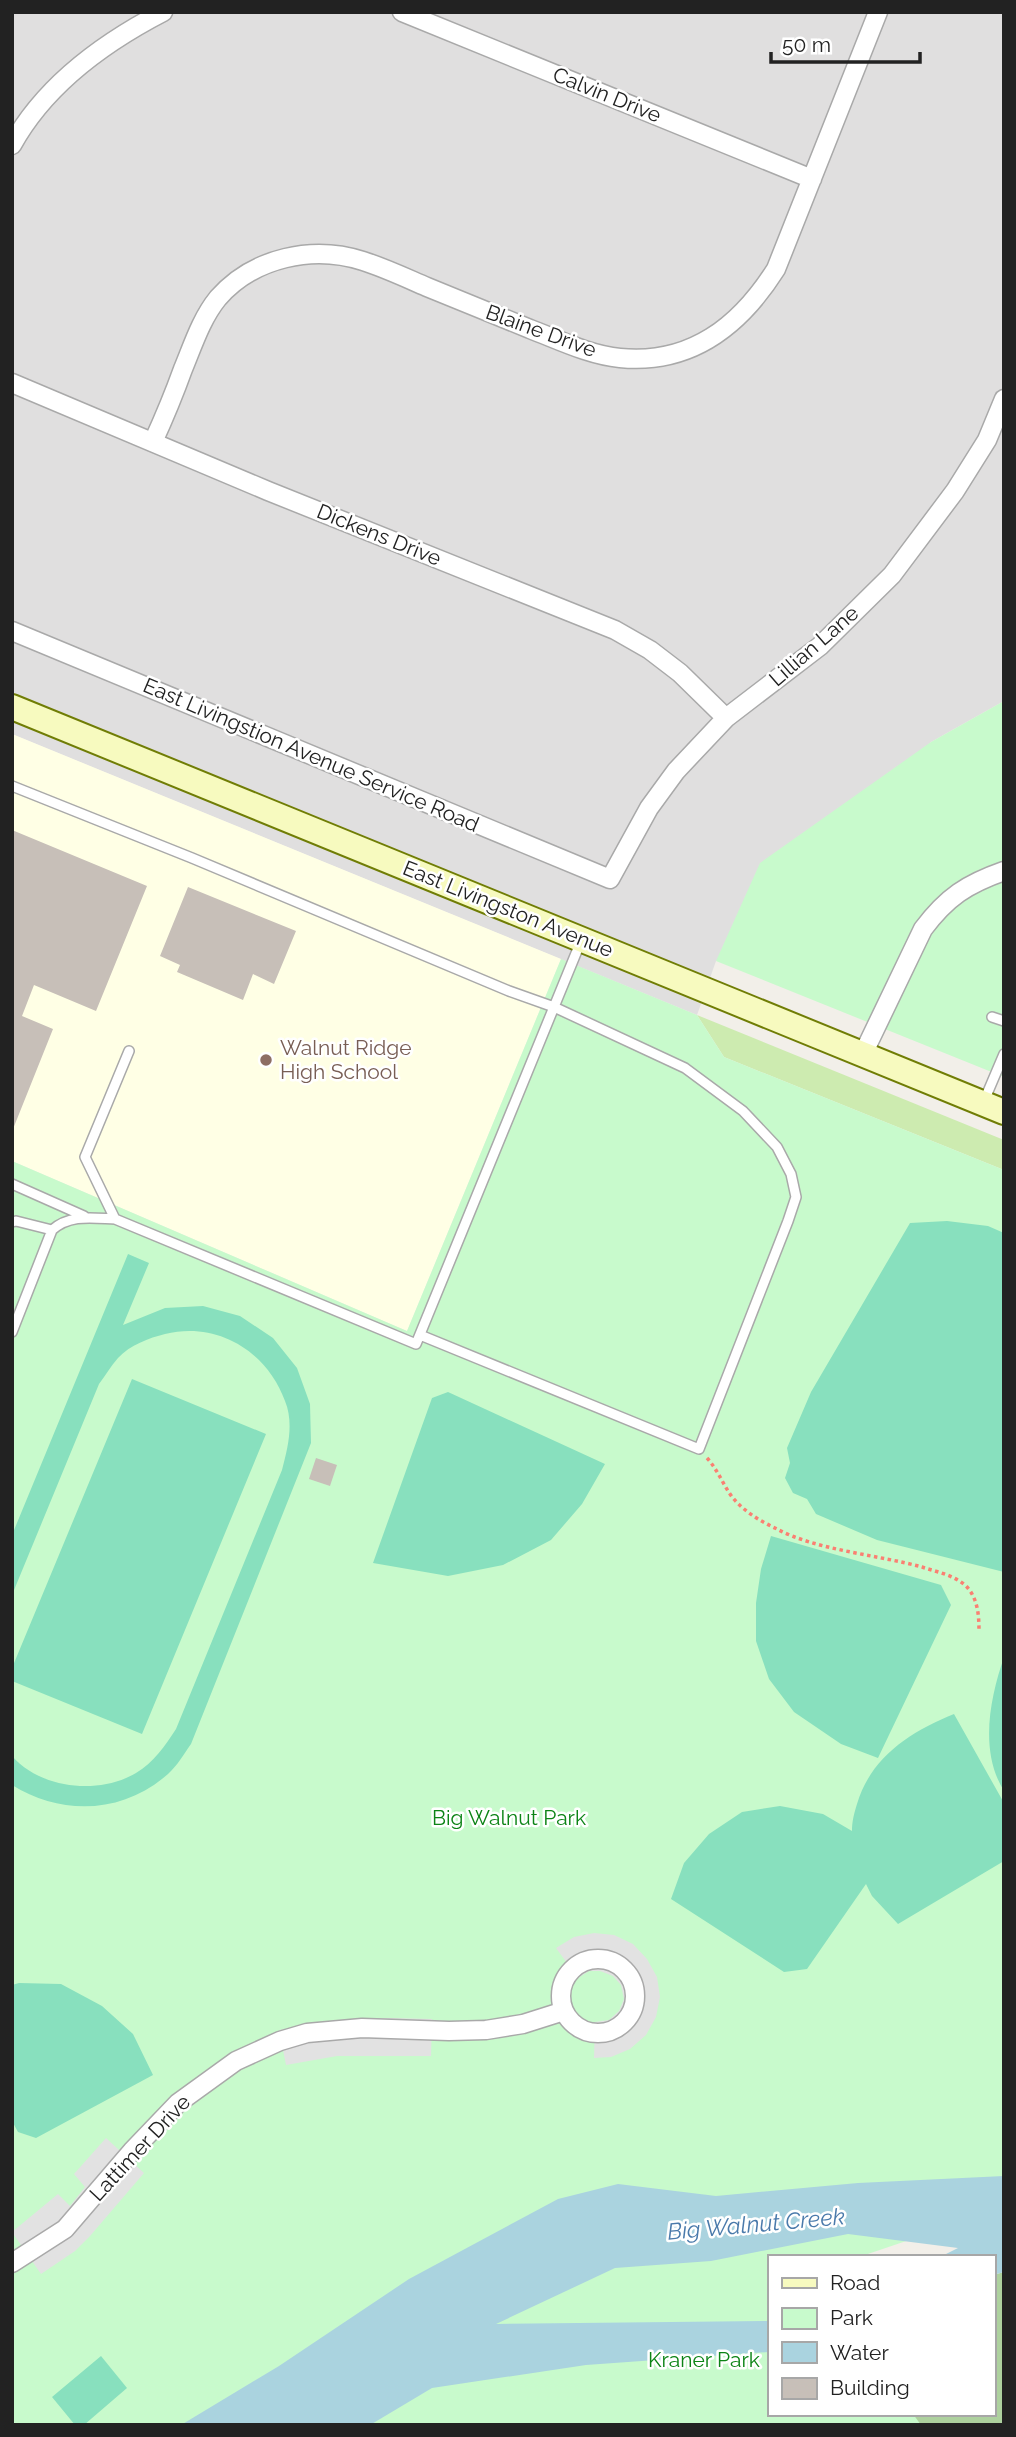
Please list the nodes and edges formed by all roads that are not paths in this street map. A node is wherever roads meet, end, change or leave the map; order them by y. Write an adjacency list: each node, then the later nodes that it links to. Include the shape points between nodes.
1 (163, 12): 4 (street, via 107,44 78,67 45,99)
2 (402, 12): 5 (street, Calvin Drive)
3 (878, 12): 5 (street, Blaine Drive)
4 (12, 145)
5 (812, 179): 9 (street, Blaine Drive, via 776,269 741,316 698,345 648,359 619,358 569,344 363,261 323,253 262,265 231,286 207,314)
6 (12, 383): 9 (street, Dickens Drive)
7 (1004, 399): 8 (street, Lillian Lane)
8 (987, 440): 10 (street); 13 (street, Lillian Lane, via 892,575 820,646)
9 (153, 442): 13 (street, Dickens Drive, via 615,630 680,673)
10 (1004, 449)
11 (12, 631): 16 (street, East Livingstion Avenue Service Road)
12 (12, 707): 17 (main road, East Livingston Avenue)
13 (726, 718): 16 (street, Lillian Lane, via 676,771 649,808)
14 (12, 786): 18 (lane)
15 (1004, 871): 22 (street, via 964,887 936,912 923,929)
16 (610, 879)
17 (582, 939): 18 (lane); 22 (main road, East Livingston Avenue)
18 (554, 1007): 31 (lane); 31 (lane, via 685,1068 743,1111 777,1147 791,1174 796,1197 788,1221 699,1449)
19 (992, 1017): 20 (lane)
20 (1004, 1021)
21 (130, 1051): 27 (lane, via 85,1157)
22 (863, 1054): 24 (main road, East Livingston Avenue)
23 (1004, 1055): 24 (lane)
24 (993, 1107)
25 (12, 1184): 26 (lane)
26 (90, 1218): 27 (lane); 29 (lane, via 61,1222)
27 (115, 1219): 31 (lane, via 416,1344)
28 (12, 1222): 29 (lane)
29 (52, 1230): 30 (lane)
30 (12, 1332)
31 (420, 1335)
32 (564, 2011): 32 (street, via 564,1982 580,1964 603,1960 625,1971 631,1981 634,2005 621,2025 610,2031 586,2031); 33 (street, Lattimer Drive, via 486,2030 362,2028 307,2033 236,2061 178,2103 65,2229)
33 (12, 2263)

